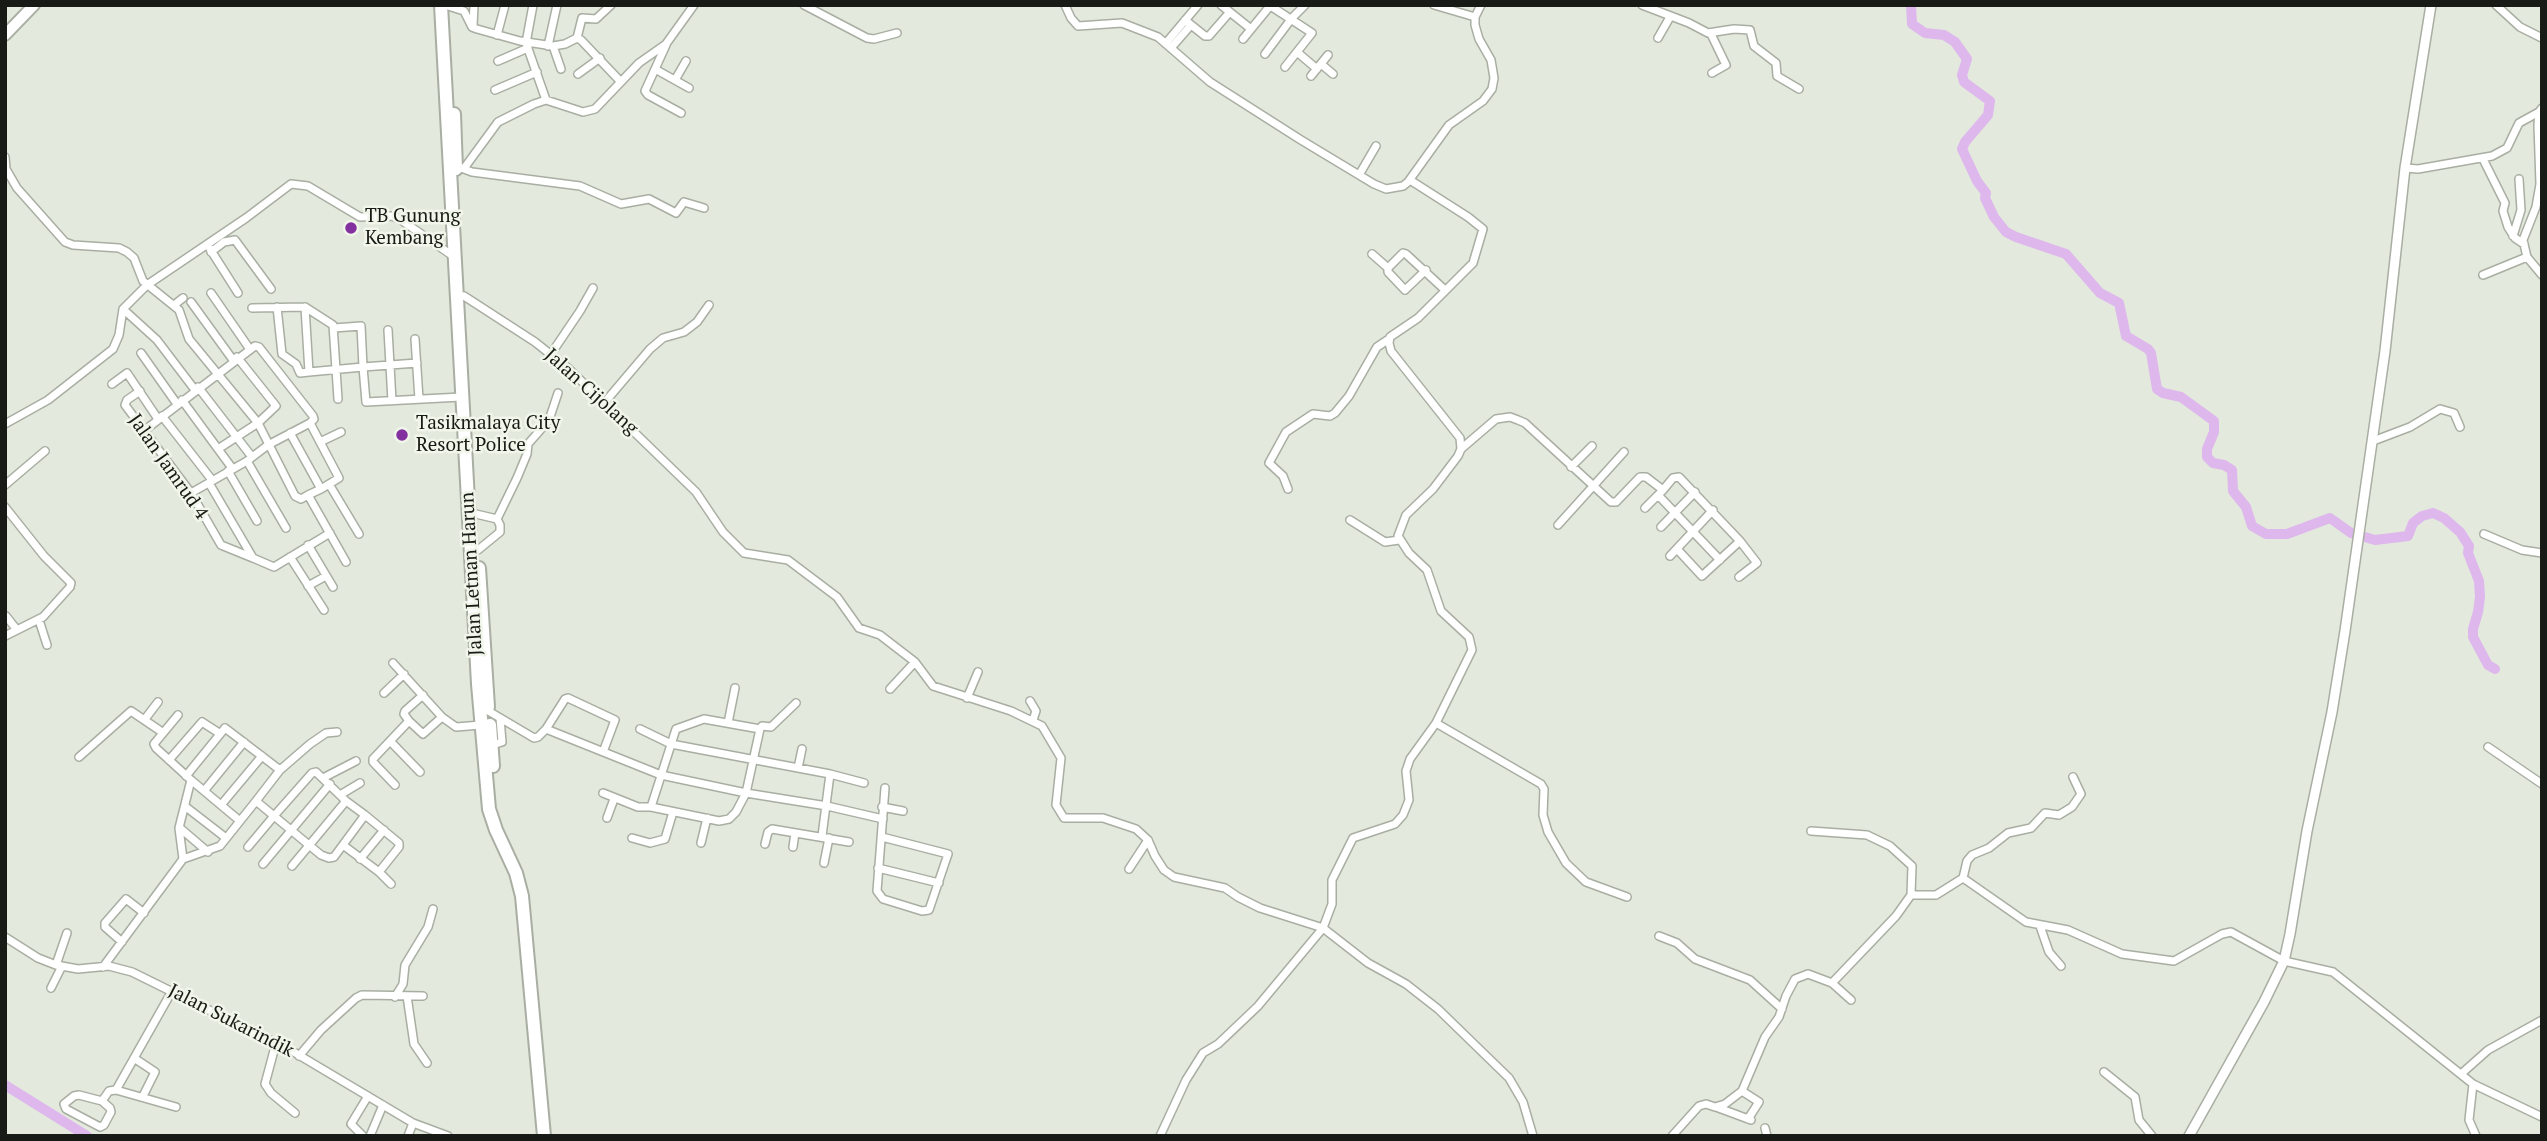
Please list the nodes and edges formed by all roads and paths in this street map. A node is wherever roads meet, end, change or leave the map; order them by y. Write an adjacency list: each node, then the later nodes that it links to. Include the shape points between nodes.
1 (34, 5): 29 (main road)
2 (474, 5): 25 (street)
3 (505, 5): 30 (street)
4 (533, 5): 35 (street)
5 (557, 5): 38 (street)
6 (611, 5): 31 (street, via 596,19 582,18)
7 (694, 5): 36 (street)
8 (804, 5): 27 (street, via 867,38)
9 (1065, 5): 37 (street, via 1077,25 1122,23 1154,34)
10 (1198, 5): 24 (street)
11 (1221, 5): 20 (street)
12 (1305, 5): 23 (street)
13 (1434, 5): 21 (street)
14 (1481, 5): 21 (street)
15 (1642, 5): 22 (street)
16 (2431, 5): 66 (street)
17 (2496, 5): 33 (street, via 2520,27)
18 (445, 6): 25 (street, via 464,11); 67 (main road, Jalan Letnan Harun); 72 (main road, Jalan Letnan Harun)
19 (1270, 6): 23 (street); 26 (street)
20 (1229, 13): 24 (street, via 1209,36); 26 (street)
21 (1475, 17): 70 (street, via 1476,33 1492,63 1492,89 1449,125)
22 (1670, 17): 28 (street); 32 (street)
23 (1292, 18): 39 (street, via 1312,33); 40 (street)
24 (1188, 22): 37 (street)
25 (472, 27): 30 (street)
26 (1251, 29): 34 (street)
27 (898, 33)
28 (1711, 34): 50 (street, via 1726,65); 58 (street, via 1750,30 1755,46 1776,63 1777,76)
29 (5, 35)
30 (497, 35): 35 (street)
31 (577, 38): 38 (street); 42 (street)
32 (1658, 38)
33 (2542, 38)
34 (1243, 39)
35 (525, 44): 38 (street); 43 (street); 49 (street)
36 (666, 44): 48 (street); 55 (street)
37 (1168, 45): 68 (street, via 1210,82)
38 (550, 46): 47 (street)
39 (1297, 52): 45 (street); 46 (street)
40 (1265, 54)
41 (1328, 55): 45 (street)
42 (600, 58): 51 (street); 55 (street)
43 (498, 61)
44 (686, 61): 54 (street)
45 (1319, 66): 52 (street); 53 (street)
46 (1285, 67)
47 (561, 69)
48 (655, 69): 54 (street); 61 (street, via 645,91)
49 (537, 72): 57 (street); 59 (street)
50 (1712, 73)
51 (578, 74)
52 (1333, 74)
53 (1311, 76)
54 (675, 80): 56 (street)
55 (621, 82): 59 (street, via 587,112)
56 (689, 88)
57 (495, 89)
58 (1799, 89)
59 (546, 100): 67 (street, via 498,122)
60 (2540, 110): 63 (street); 65 (street, via 2518,125 2507,148)
61 (681, 113)
62 (1376, 146): 68 (street)
63 (2541, 155): 75 (street, via 2536,207)
64 (5, 156): 84 (street, via 13,182 65,242 127,252)
65 (2483, 159): 66 (street); 73 (street, via 2505,203 2504,215)
66 (2412, 169): 135 (street)
67 (460, 170): 71 (street, via 580,186 621,204 649,198 677,213 684,202); 72 (main road, Jalan Letnan Harun)
68 (1359, 175): 70 (street, via 1386,189)
69 (2519, 179): 73 (street, via 2521,211)
70 (1410, 180): 87 (street, via 1483,229 1473,263)
71 (704, 208)
72 (456, 224): 78 (main road, Jalan Letnan Harun); 90 (main road, Jalan Letnan Harun)
73 (2513, 236): 75 (street)
74 (207, 244): 76 (street); 78 (street, via 299,183 360,217 401,220); 84 (street)
75 (2524, 244): 79 (street)
76 (211, 252): 86 (street, via 235,240); 89 (street)
77 (1372, 254): 80 (street)
78 (453, 256): 109 (main road, Jalan Letnan Harun)
79 (2527, 257): 82 (street); 83 (street)
80 (1388, 268): 81 (street, via 1404,253); 81 (street, via 1405,290)
81 (1426, 270): 87 (street)
82 (2483, 275)
83 (2542, 275)
84 (147, 285): 93 (street); 98 (street)
85 (593, 288): 105 (street)
86 (271, 289)
87 (1445, 290): 102 (street)
88 (211, 293): 103 (street)
89 (238, 293)
90 (464, 296): 105 (street, Jalan Cijolang); 109 (main road, Jalan Letnan Harun)
91 (183, 298): 93 (street)
92 (191, 302): 106 (street)
93 (174, 305): 113 (street, via 187,337)
94 (709, 305): 123 (street, via 684,332 663,338 650,349)
95 (277, 307): 96 (street); 97 (street); 112 (street, via 282,354 300,373)
96 (305, 307): 99 (street); 112 (street)
97 (252, 308)
98 (123, 309): 115 (street, via 157,340); 129 (street, via 113,349 48,400)
99 (334, 328): 110 (street, via 361,326); 111 (street)
100 (388, 330): 108 (street)
101 (415, 338): 107 (street)
102 (1389, 339): 140 (street, via 1391,351 1457,434); 151 (street, via 1377,347 1335,413 1313,414 1286,432 1269,463 1283,476)
103 (249, 348): 106 (street); 128 (street, via 259,347 313,416)
104 (141, 353): 122 (street)
105 (551, 354): 123 (street, Jalan Cijolang)
106 (235, 358): 113 (street); 127 (street, via 276,404)
107 (417, 363): 108 (street); 120 (street)
108 (390, 365): 110 (street); 121 (street)
109 (464, 366): 118 (main road, Jalan Letnan Harun); 160 (main road, Jalan Letnan Harun)
110 (363, 368): 111 (street); 121 (street, via 365,401)
111 (337, 370): 112 (street); 119 (street)
112 (309, 372)
113 (217, 373): 115 (street); 127 (street)
114 (112, 384): 116 (street, via 127,373)
115 (196, 388): 122 (street); 134 (street)
116 (140, 391): 124 (street); 126 (street, Jalan Jamrud 4, via 125,402)
117 (558, 393): 161 (street, via 549,420 528,444)
118 (461, 397): 120 (street); 176 (main road, Jalan Letnan Harun)
119 (338, 399)
120 (419, 399): 121 (street)
121 (392, 401)
122 (180, 402): 125 (street); 139 (street)
123 (605, 402): 192 (street, Jalan Cijolang, via 696,492 723,532 744,553 788,559 837,597 859,628 880,635)
124 (151, 409): 125 (street); 126 (street)
125 (160, 418): 131 (street); 146 (street)
126 (137, 420): 131 (street, Jalan Jamrud 4)
127 (258, 423): 134 (street); 137 (street)
128 (310, 423): 133 (street); 136 (street)
129 (5, 424)
130 (2460, 427): 135 (street, via 2454,413 2444,408)
131 (145, 430): 154 (street, Jalan Jamrud 4)
132 (341, 432): 136 (street)
133 (290, 433): 137 (street); 150 (street)
134 (237, 436): 139 (street); 143 (street)
135 (2373, 441): 304 (street, via 2334,699)
136 (320, 442): 147 (street, via 339,478)
137 (268, 445): 143 (street); 155 (street, via 296,496)
138 (1592, 446): 144 (street)
139 (218, 449): 145 (street)
140 (1461, 449): 144 (street, via 1496,419 1510,418 1525,423); 171 (street, via 1436,486 1406,515)
141 (45, 451): 148 (street)
142 (1624, 452): 149 (street)
143 (249, 459): 145 (street); 166 (street)
144 (1572, 467): 149 (street)
145 (230, 470): 146 (street); 163 (street)
146 (210, 481): 154 (street); 179 (street)
147 (329, 484): 150 (street); 169 (street)
148 (5, 485)
149 (1593, 485): 152 (street, via 1613,503 1643,475); 164 (street)
150 (321, 489): 155 (street)
151 (1288, 489)
152 (1660, 492): 153 (street, via 1677,477); 157 (street); 159 (street)
153 (1695, 492): 158 (street); 159 (street)
154 (191, 493): 179 (street, Jalan Jamrud 4, via 222,546)
155 (308, 495): 168 (street)
156 (5, 507): 188 (street, via 71,583)
157 (1645, 508)
158 (1713, 510): 167 (street); 172 (street)
159 (1676, 513): 165 (street); 167 (street)
160 (476, 514): 161 (street); 176 (main road, Jalan Letnan Harun)
161 (497, 519): 176 (street, via 499,532)
162 (1350, 520): 171 (street, via 1385,542)
163 (257, 521)
164 (1558, 525)
165 (1661, 527)
166 (286, 528)
167 (1696, 529): 174 (street); 180 (street)
168 (330, 533): 173 (street); 181 (street)
169 (359, 534)
170 (2484, 534): 175 (street)
171 (1399, 540): 212 (street, via 1427,570 1441,611 1472,641 1468,662)
172 (1740, 541): 180 (street); 183 (street, via 1757,563)
173 (308, 545): 178 (street); 182 (street)
174 (1677, 549): 177 (street); 180 (street, via 1700,575)
175 (2542, 553)
176 (476, 555): 204 (main road, Jalan Letnan Harun)
177 (1670, 556)
178 (290, 557): 179 (street, via 272,567); 184 (street)
179 (253, 558)
180 (1722, 558)
181 (346, 562)
182 (326, 576): 184 (street); 185 (street)
183 (1739, 577)
184 (308, 586): 186 (street)
185 (332, 587)
186 (324, 610)
187 (6, 615): 189 (street)
188 (39, 620): 189 (street); 191 (street)
189 (17, 629): 190 (street)
190 (5, 636)
191 (47, 645)
192 (915, 662): 197 (street); 200 (street, Jalan Cijolang, via 933,687)
193 (393, 663): 195 (street)
194 (978, 672): 200 (street)
195 (404, 674): 198 (street); 199 (street)
196 (734, 688): 211 (street)
197 (890, 689)
198 (384, 693)
199 (423, 695): 206 (street); 210 (street, via 405,711)
200 (967, 698): 209 (street, Jalan Cijolang)
201 (1030, 701): 209 (street, via 1037,711)
202 (158, 702): 208 (street)
203 (796, 703): 216 (street, via 772,726)
204 (484, 709): 207 (street); 213 (main road, Jalan Letnan Harun); 223 (main road, Jalan Letnan Harun)
205 (177, 715): 217 (street)
206 (442, 717): 210 (street, via 424,734); 213 (street, via 456,727)
207 (500, 718): 214 (street, via 534,738); 223 (street, via 502,742)
208 (145, 719): 217 (street); 228 (street, via 131,711)
209 (1034, 720): 274 (street, via 1060,754 1056,805 1064,818 1098,817 1118,822)
210 (409, 721): 220 (street)
211 (728, 723): 216 (street); 222 (street, via 699,719 676,729)
212 (1436, 723): 295 (street, via 1541,784 1548,832 1570,869 1586,882); 299 (street, via 1410,759 1406,771 1409,800 1403,814 1395,824 1353,838 1332,880 1332,904)
213 (481, 725): 317 (main road, Jalan Letnan Harun, via 489,809 522,895)
214 (546, 729): 226 (street); 226 (street, via 568,698 615,720)
215 (640, 729): 222 (street)
216 (760, 729): 230 (street)
217 (162, 732): 229 (street, via 155,746)
218 (219, 733): 221 (street, via 226,728); 229 (street, via 202,722); 238 (street)
219 (337, 733): 233 (street, via 318,738)
220 (390, 741): 234 (street); 243 (street, via 373,761)
221 (244, 742): 227 (street); 245 (street)
222 (671, 744): 230 (street); 236 (street)
223 (492, 745): 317 (main road, Jalan Letnan Harun, via 497,806 530,893)
224 (2488, 747): 242 (street)
225 (802, 749): 232 (street)
226 (603, 752): 236 (street)
227 (262, 756): 233 (street); 252 (street)
228 (79, 757)
229 (169, 760): 238 (street)
230 (752, 760): 232 (street); 247 (street)
231 (356, 761): 239 (street)
232 (798, 768): 235 (street)
233 (280, 770): 250 (street)
234 (420, 772)
235 (830, 774): 241 (street); 253 (street)
236 (661, 775): 247 (street); 255 (street)
237 (2073, 777): 291 (street, via 2081,794 2072,807 2061,815 2045,813 2031,828 2008,832 1972,855)
238 (189, 778): 245 (street); 254 (street)
239 (327, 781): 248 (street); 260 (street, via 312,773); 266 (street)
240 (360, 783): 248 (street)
241 (864, 783)
242 (2542, 784)
243 (395, 785)
244 (885, 788): 256 (street)
245 (204, 791): 252 (street)
246 (603, 793): 249 (street)
247 (746, 793): 253 (street); 262 (street, via 729,819)
248 (340, 794): 251 (street)
249 (614, 799): 255 (street); 261 (street)
250 (256, 801): 260 (street); 264 (street)
251 (346, 801): 259 (street); 277 (street)
252 (221, 805): 264 (street)
253 (827, 806): 263 (street); 270 (street)
254 (186, 807): 265 (street); 272 (street)
255 (652, 807): 258 (street)
256 (883, 807): 257 (street); 263 (street)
257 (903, 811)
258 (673, 812): 262 (street); 273 (street, via 665,839)
259 (365, 815): 267 (street); 279 (street)
260 (274, 816): 266 (street); 280 (street)
261 (607, 818)
262 (707, 818): 276 (street)
263 (883, 819): 271 (street)
264 (240, 821): 272 (street)
265 (179, 828): 282 (street); 283 (street)
266 (291, 829): 277 (street); 286 (street)
267 (384, 830): 284 (street); 290 (street, via 400,846)
268 (1811, 831): 294 (street, via 1867,835 1890,846 1912,864)
269 (795, 833): 270 (street); 278 (street, via 772,829); 281 (street)
270 (825, 837): 275 (street); 285 (street)
271 (882, 837): 288 (street); 292 (street, via 946,852)
272 (226, 838): 282 (street)
273 (632, 838)
274 (1148, 840): 289 (street); 299 (street, via 1159,863 1174,877 1225,888 1260,908)
275 (849, 842)
276 (701, 843)
277 (309, 844): 279 (street, via 329,858); 287 (street)
278 (765, 844)
279 (343, 845): 284 (street)
280 (248, 847)
281 (793, 847)
282 (208, 852): 283 (street)
283 (183, 859): 297 (street)
284 (360, 859): 290 (street)
285 (824, 863)
286 (263, 864)
287 (292, 866)
288 (878, 868): 292 (street); 292 (street, via 876,888 881,898 922,911 931,907)
289 (1129, 869)
290 (379, 872): 293 (street)
291 (1963, 878): 294 (street, via 1936,895); 298 (street, via 2026,922)
292 (939, 883)
293 (391, 884)
294 (1911, 895): 308 (street)
295 (1627, 897)
296 (433, 909): 313 (street, via 428,927 405,965 403,984)
297 (144, 913): 303 (street); 303 (street, via 126,899 105,923)
298 (2040, 926): 304 (street, via 2068,930 2122,954 2169,962 2231,932); 306 (street, via 2049,953)
299 (1323, 928): 342 (street, via 1258,1006 1203,1053); 343 (street, via 1417,993 1489,1057 1523,1102)
300 (67, 933): 305 (street)
301 (1659, 936): 315 (street, via 1674,941 1698,961 1750,980)
302 (5, 937): 305 (street, Jalan Sukarindik)
303 (122, 942): 307 (street)
304 (2284, 961): 323 (street, via 2333,972); 346 (street)
305 (59, 965): 307 (street, Jalan Sukarindik); 309 (street)
306 (2061, 966)
307 (103, 967): 310 (street, Jalan Sukarindik, via 124,969)
308 (1836, 979): 314 (street); 315 (street, via 1799,976)
309 (51, 988)
310 (172, 991): 318 (street, Jalan Sukarindik); 320 (street)
311 (407, 996): 312 (street); 313 (street); 321 (street, via 414,1044)
312 (423, 996)
313 (395, 997): 319 (street, via 356,998)
314 (1850, 1000)
315 (1782, 1009): 326 (street)
316 (2542, 1020): 323 (street, via 2488,1050)
317 (538, 1038): 340 (main road, Jalan Letnan Harun); 341 (main road, Jalan Letnan Harun)
318 (276, 1043): 319 (street, Jalan Sukarindik); 333 (street, via 264,1084)
319 (299, 1056): 328 (street, Jalan Sukarindik)
320 (134, 1058): 325 (street); 327 (street, via 155,1072)
321 (427, 1063)
322 (2104, 1072): 345 (street, via 2135,1097 2139,1121)
323 (2461, 1074): 324 (street)
324 (2473, 1084): 334 (street); 347 (street, via 2469,1120)
325 (116, 1090): 327 (street); 329 (street, via 109,1091)
326 (1742, 1091): 332 (street); 332 (street, via 1759,1102 1750,1120)
327 (143, 1096): 331 (street)
328 (368, 1096): 330 (street, Jalan Sukarindik); 336 (street, via 351,1124)
329 (102, 1101): 329 (street, via 111,1112 100,1127 64,1104 79,1095)
330 (383, 1105): 335 (street, Jalan Sukarindik); 337 (street)
331 (176, 1107)
332 (1715, 1107): 344 (street, via 1699,1106)
333 (295, 1113)
334 (2542, 1117)
335 (413, 1123): 338 (street); 339 (street, Jalan Sukarindik)
336 (363, 1136)
337 (370, 1136)
338 (408, 1136)
339 (448, 1136)
340 (544, 1136)
341 (551, 1136)
342 (1160, 1136)
343 (1533, 1136)
344 (1672, 1136)
345 (2152, 1136)
346 (2189, 1136)
347 (2476, 1136)

